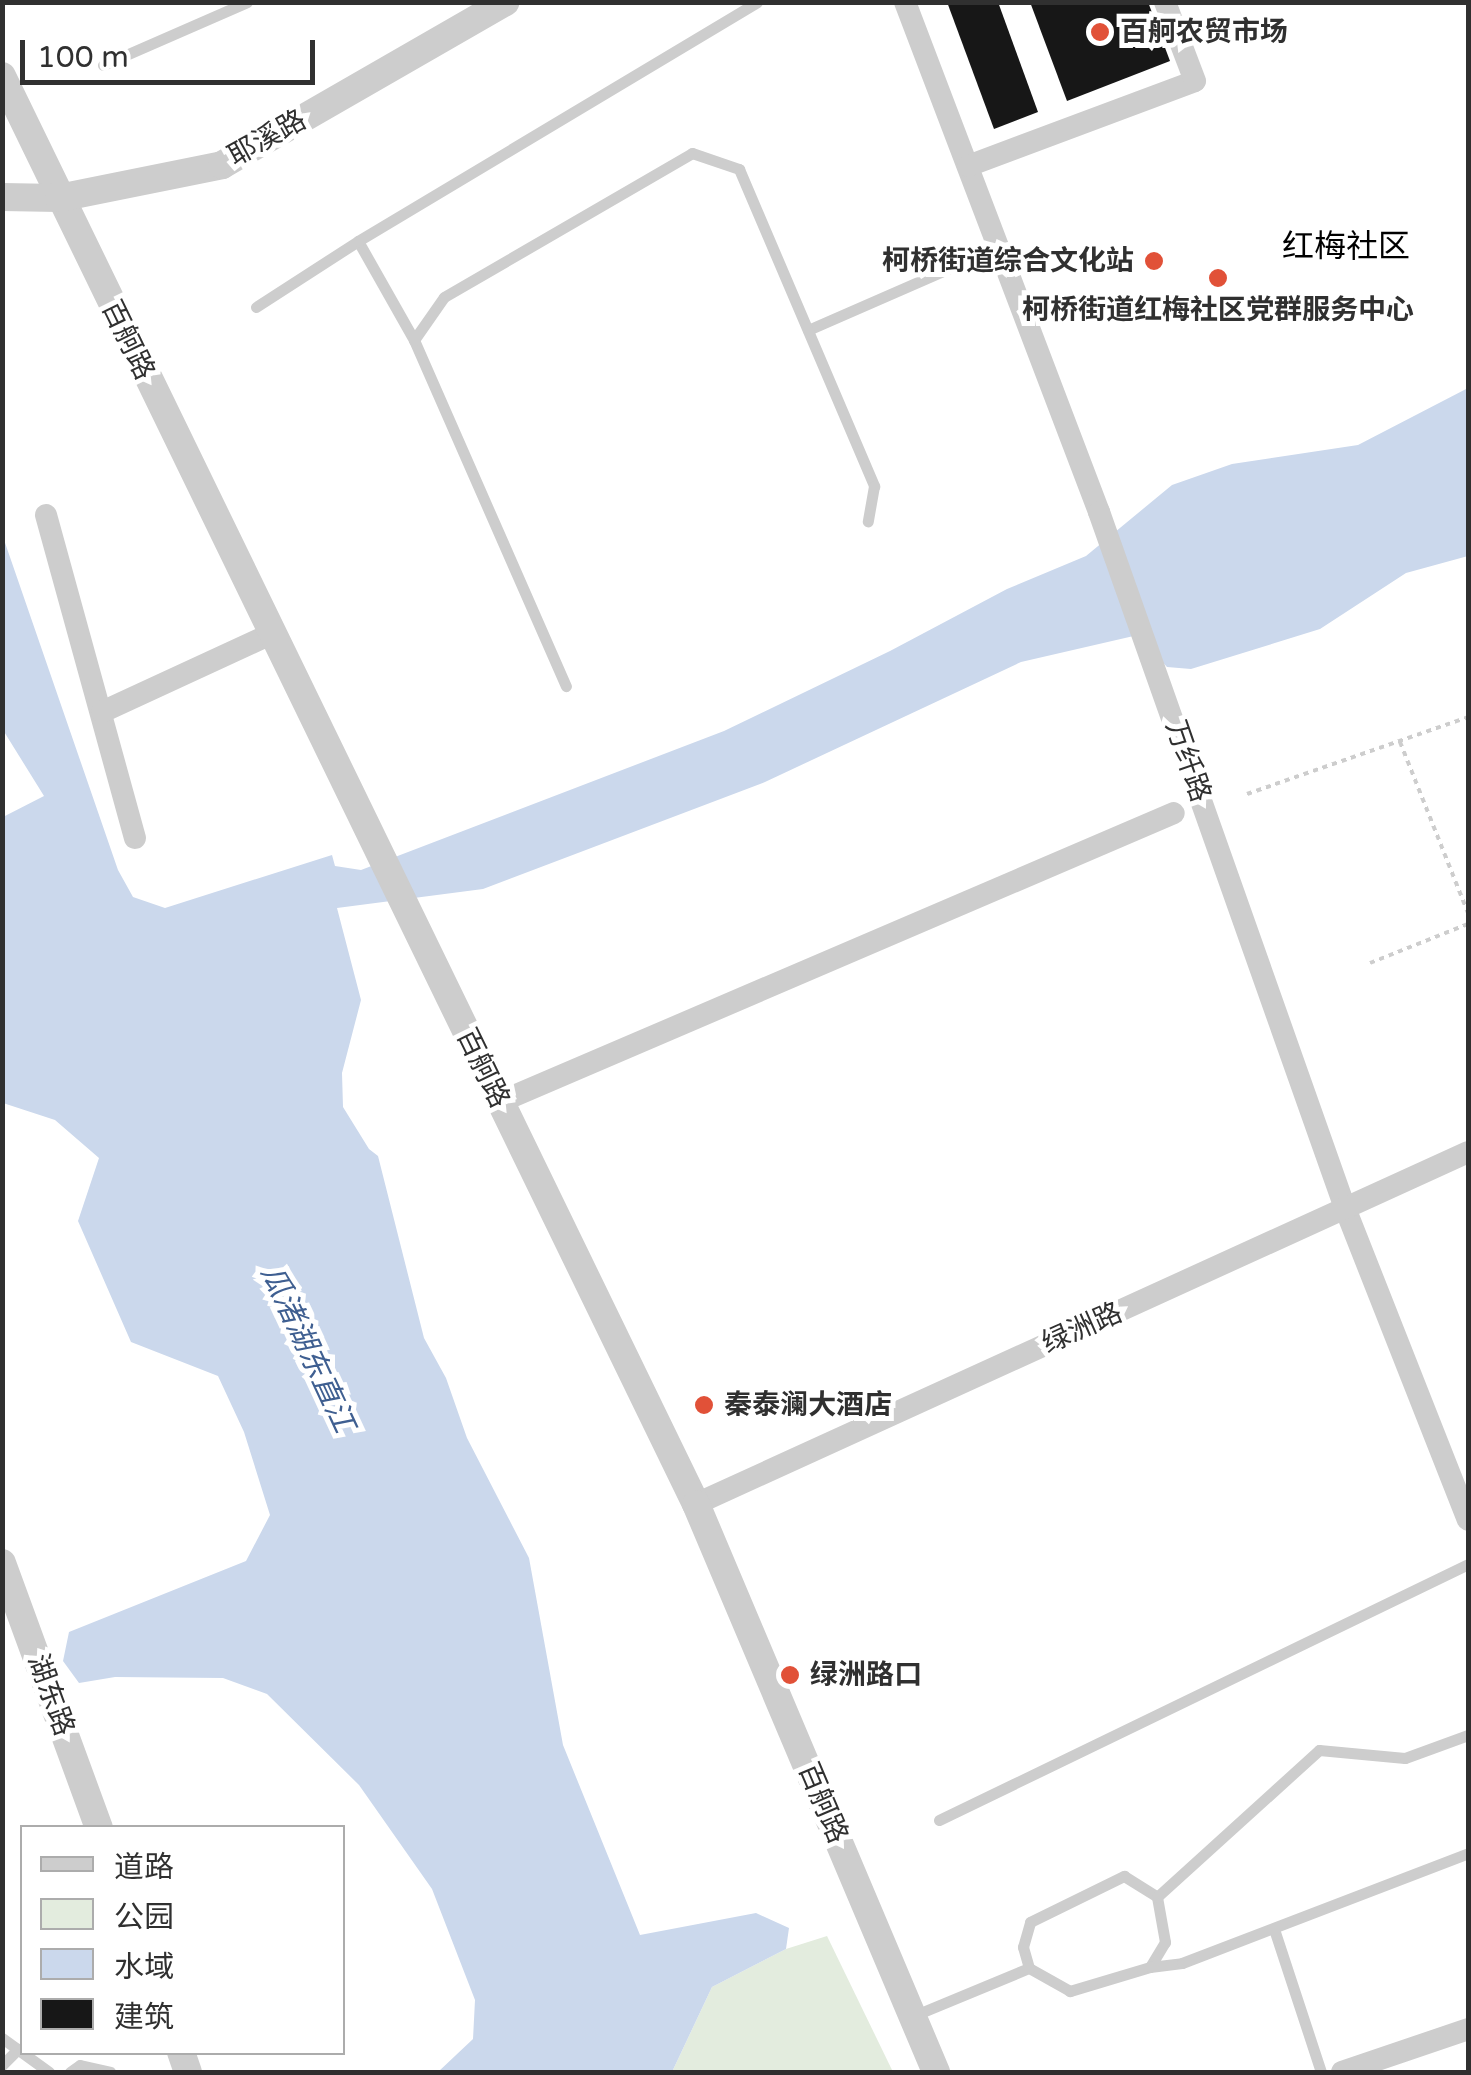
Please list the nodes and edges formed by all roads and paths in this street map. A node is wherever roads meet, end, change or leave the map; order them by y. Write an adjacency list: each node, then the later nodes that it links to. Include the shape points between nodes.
1 (247, 2): 6 (lane)
2 (505, 2): 10 (street, 耶溪路, via 222,165)
3 (758, 2): 11 (lane)
4 (905, 2): 8 (street, 万纤路)
5 (1165, 2): 8 (street, via 1195,81)
6 (102, 64)
7 (2, 76): 10 (street, 百舸路)
8 (968, 166): 12 (street, 万纤路)
9 (2, 197): 10 (street, 耶溪路)
10 (59, 198): 18 (street, 百舸路)
11 (358, 241): 13 (lane); 15 (lane)
12 (998, 247): 14 (lane); 31 (street, 万纤路)
13 (256, 307)
14 (808, 330): 15 (lane, via 739,168 692,153 444,297); 17 (lane, via 874,486)
15 (414, 340): 19 (lane)
16 (46, 515): 20 (street)
17 (868, 521)
18 (272, 634): 20 (street); 29 (street, 百舸路)
19 (566, 686)
20 (102, 712): 25 (street)
21 (1468, 717): 22 (path)
22 (1400, 742): 23 (path); 26 (path)
23 (1247, 794)
24 (1174, 813): 29 (street)
25 (135, 838)
26 (1468, 913)
27 (1468, 924): 28 (path)
28 (1370, 963)
29 (500, 1102): 32 (street, 百舸路)
30 (1468, 1152): 31 (street, 绿洲路)
31 (1345, 1208): 32 (street, 绿洲路); 33 (street, 万纤路)
32 (696, 1504): 44 (street, 百舸路)
33 (1468, 1520)
34 (2, 1563): 38 (street, 湖东路)
35 (1468, 1564): 37 (lane)
36 (1468, 1736): 40 (lane, via 1406,1758 1318,1750)
37 (939, 1820)
38 (98, 1825)
39 (1468, 1853): 41 (lane)
40 (1157, 1897): 42 (lane, via 1165,1942); 43 (lane, via 1124,1876 1030,1922 1023,1947)
41 (1274, 1929): 42 (lane, via 1182,1963); 55 (lane)
42 (1150, 1967): 43 (lane, via 1070,1991)
43 (1029, 1968): 44 (lane)
44 (912, 2016): 54 (street, 百舸路)
45 (1468, 2028): 50 (street)
46 (2, 2038): 47 (lane)
47 (18, 2050): 49 (lane)
48 (25, 2055): 51 (lane)
49 (2, 2066)
50 (1349, 2071)
51 (49, 2072)
52 (70, 2072): 53 (lane, via 80,2066)
53 (110, 2072)
54 (936, 2072)
55 (1321, 2072)

